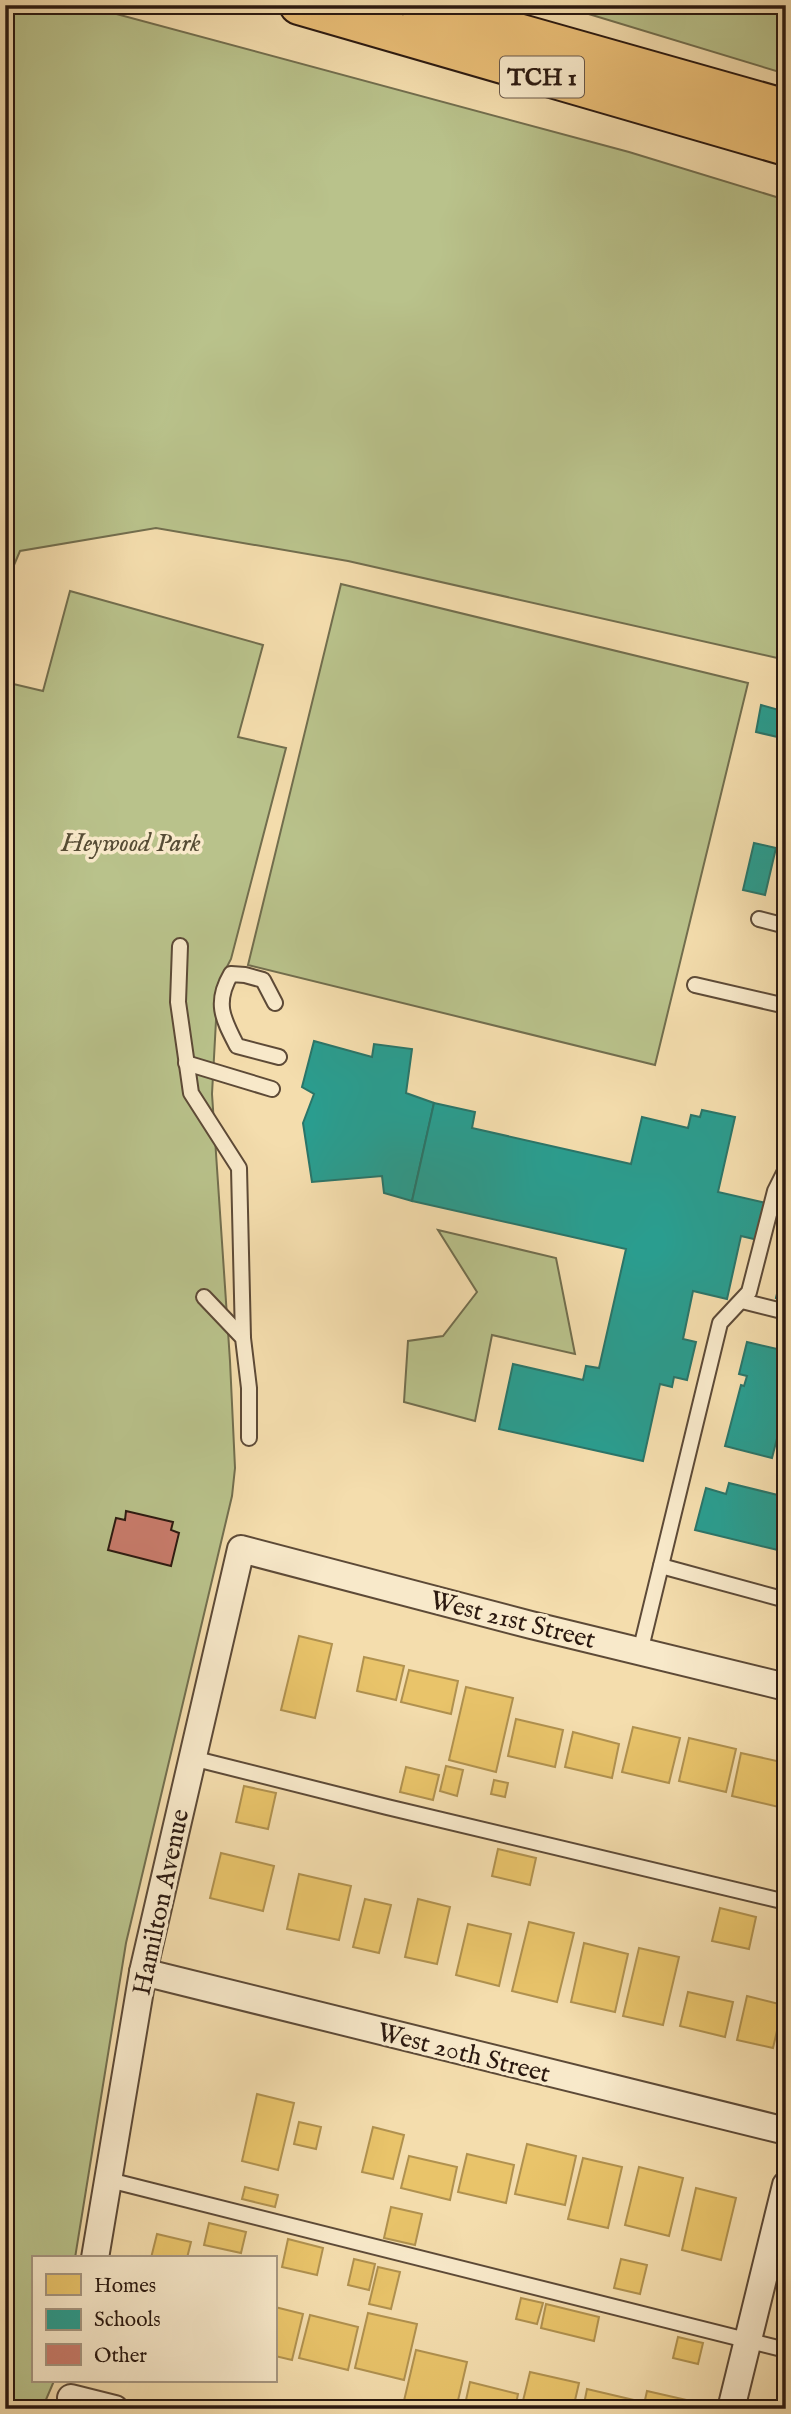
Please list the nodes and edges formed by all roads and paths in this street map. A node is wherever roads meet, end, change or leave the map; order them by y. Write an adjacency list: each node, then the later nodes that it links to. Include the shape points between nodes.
1 (299, 5): 4 (highway, TCH 1)
2 (419, 5): 3 (highway, TCH 1)
3 (786, 109)
4 (786, 146)
5 (759, 919): 6 (lane)
6 (786, 926)
7 (180, 946): 12 (lane, via 178,1002)
8 (695, 985): 10 (lane)
9 (275, 1003): 11 (lane, via 263,981 231,974 223,987 221,1015 237,1046)
10 (786, 1006)
11 (279, 1057)
12 (186, 1063): 13 (lane); 18 (lane, via 191,1093 239,1168)
13 (272, 1089)
14 (786, 1170): 16 (lane, via 775,1191 749,1292)
15 (204, 1297): 18 (lane)
16 (742, 1301): 17 (lane); 21 (lane, via 720,1323)
17 (786, 1312)
18 (243, 1338): 19 (lane)
19 (249, 1438)
20 (241, 1549): 23 (street, West 21st Street); 25 (street, Hamilton Avenue)
21 (661, 1566): 22 (lane); 23 (lane)
22 (786, 1600)
23 (640, 1651): 24 (street, West 21st Street)
24 (786, 1687)
25 (192, 1758): 26 (lane); 27 (street, Hamilton Avenue)
26 (786, 1902)
27 (143, 1972): 28 (street, West 20th Street); 29 (street, Hamilton Avenue)
28 (786, 2131)
29 (109, 2180): 31 (street, Hamilton Avenue); 32 (lane)
30 (786, 2185): 32 (street)
31 (95, 2256)
32 (748, 2341): 33 (lane); 36 (street)
33 (786, 2350)
34 (70, 2396): 35 (street)
35 (115, 2409)
36 (731, 2409)

